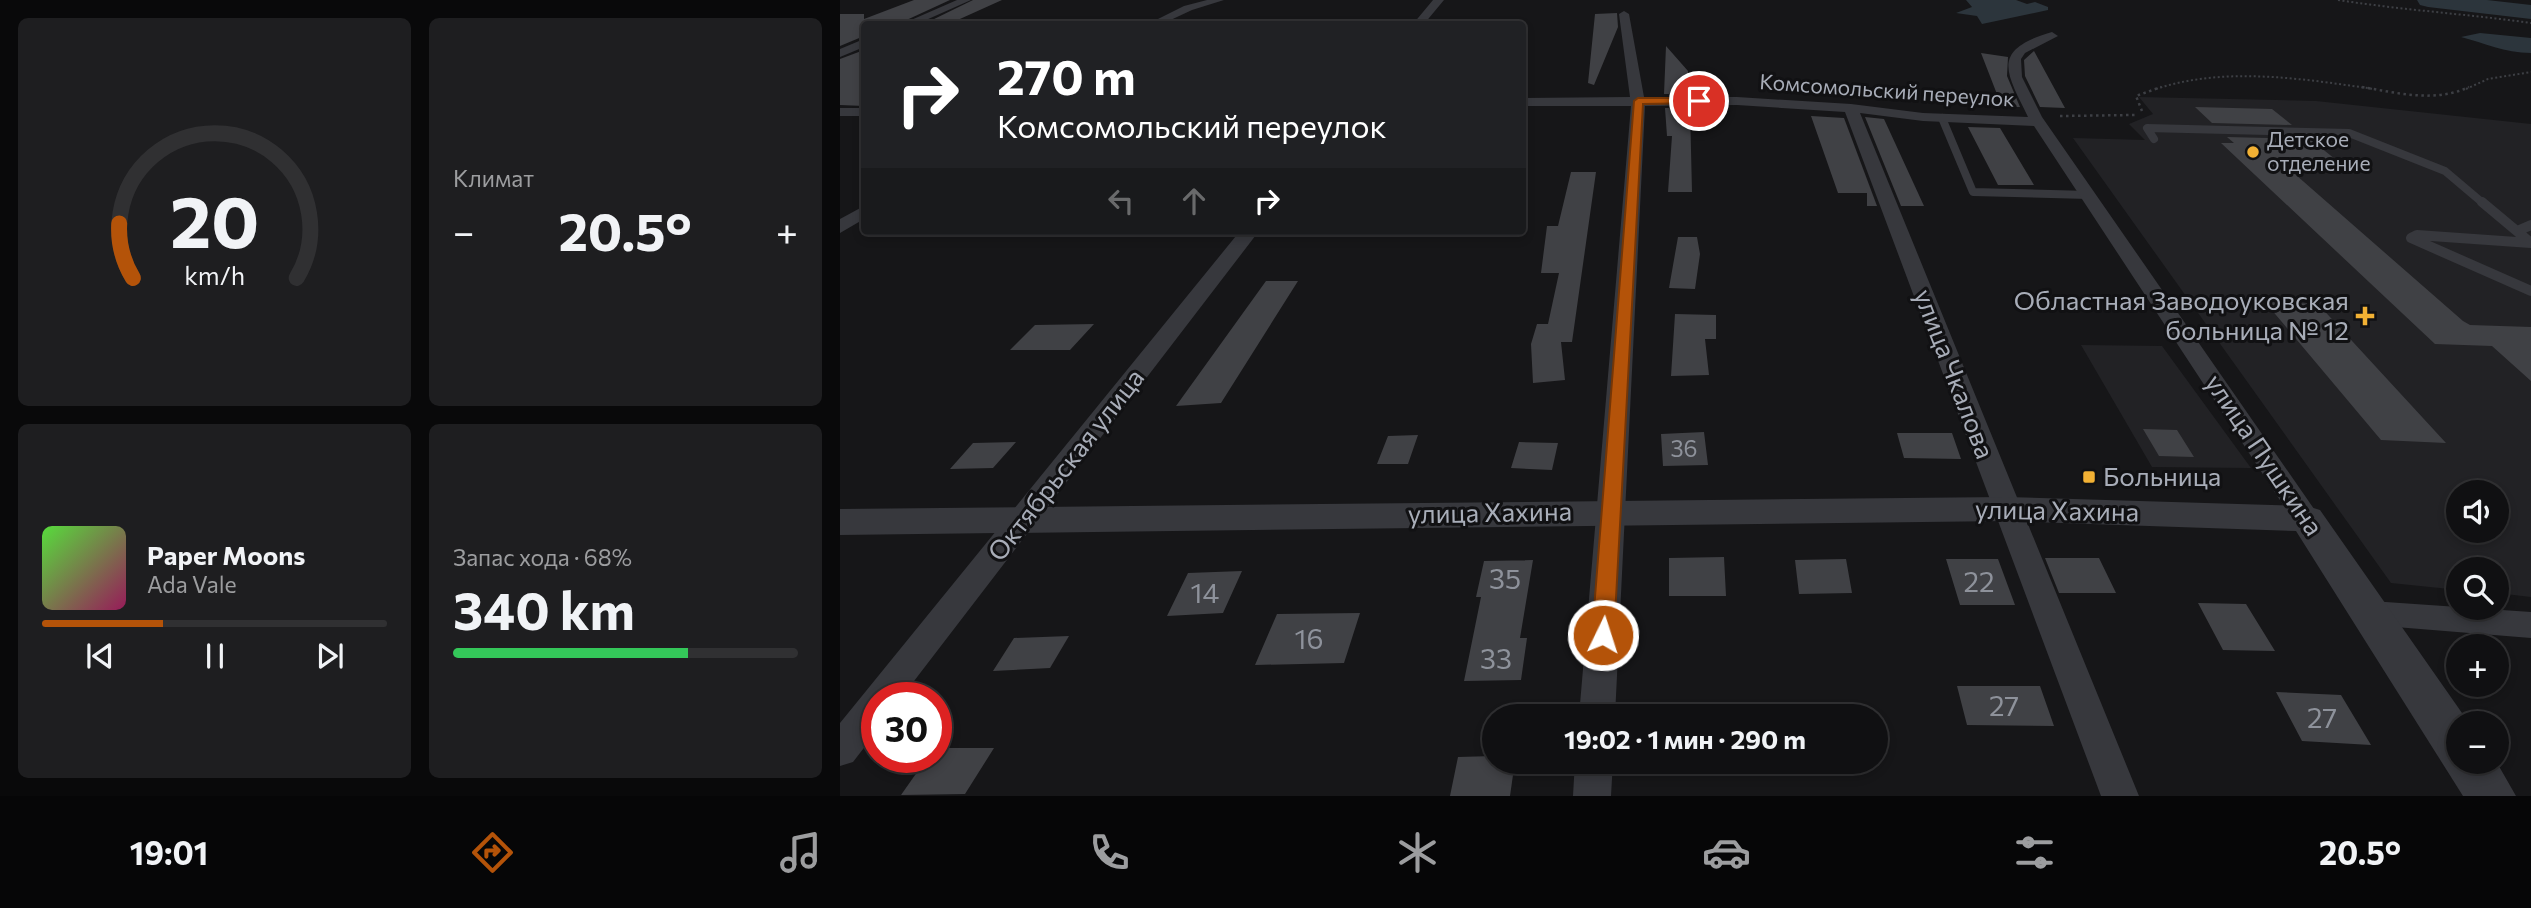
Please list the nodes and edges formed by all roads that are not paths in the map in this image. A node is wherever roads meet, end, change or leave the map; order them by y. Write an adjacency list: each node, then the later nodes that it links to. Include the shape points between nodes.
1 (966, 0): 5 (street)
2 (1219, 0): 6 (street)
3 (1439, 0): 7 (street)
4 (1624, 14): 11 (street)
5 (915, 21)
6 (1160, 21)
7 (1421, 21)
8 (2052, 36): 17 (street, улица Пушкина, via 2024,46 2014,55 2012,67)
9 (861, 44): 10 (street)
10 (840, 53)
11 (1638, 101): 12 (street, Комсомольский переулок); 13 (street, Комсомольский переулок); 28 (street)
12 (1526, 103)
13 (1851, 108): 16 (street, Комсомольский переулок); 27 (street, улица Чкалова)
14 (840, 112): 15 (street)
15 (861, 112)
16 (1942, 118): 17 (street, Комсомольский переулок); 20 (lane, via 1973,192)
17 (2037, 120): 20 (street, улица Пушкина)
18 (2329, 128): 19 (lane, via 2147,128); 24 (lane, via 2445,171)
19 (2154, 139)
20 (2089, 195): 30 (street, улица Пушкина)
21 (861, 214): 23 (street)
22 (2531, 225): 24 (lane)
23 (840, 227)
24 (2517, 231): 26 (lane, via 2531,243 2411,238)
25 (1247, 235): 29 (street, Октябрьская улица)
26 (2531, 291)
27 (2006, 509): 28 (street, улица Хахина); 30 (street, улица Хахина); 42 (street, улица Чкалова)
28 (1611, 511): 29 (street, улица Хахина); 35 (street)
29 (1023, 518): 31 (street, улица Хахина); 34 (street, Октябрьская улица)
30 (2308, 519): 32 (street, улица Пушкина)
31 (840, 522)
32 (2371, 613): 33 (street); 37 (street, улица Пушкина)
33 (2531, 625)
34 (894, 682)
35 (1598, 704)
36 (861, 724): 38 (street)
37 (2446, 727)
38 (840, 750)
39 (1593, 774): 41 (street)
40 (2477, 774): 43 (street)
41 (1592, 796)
42 (2120, 796)
43 (2491, 796)

